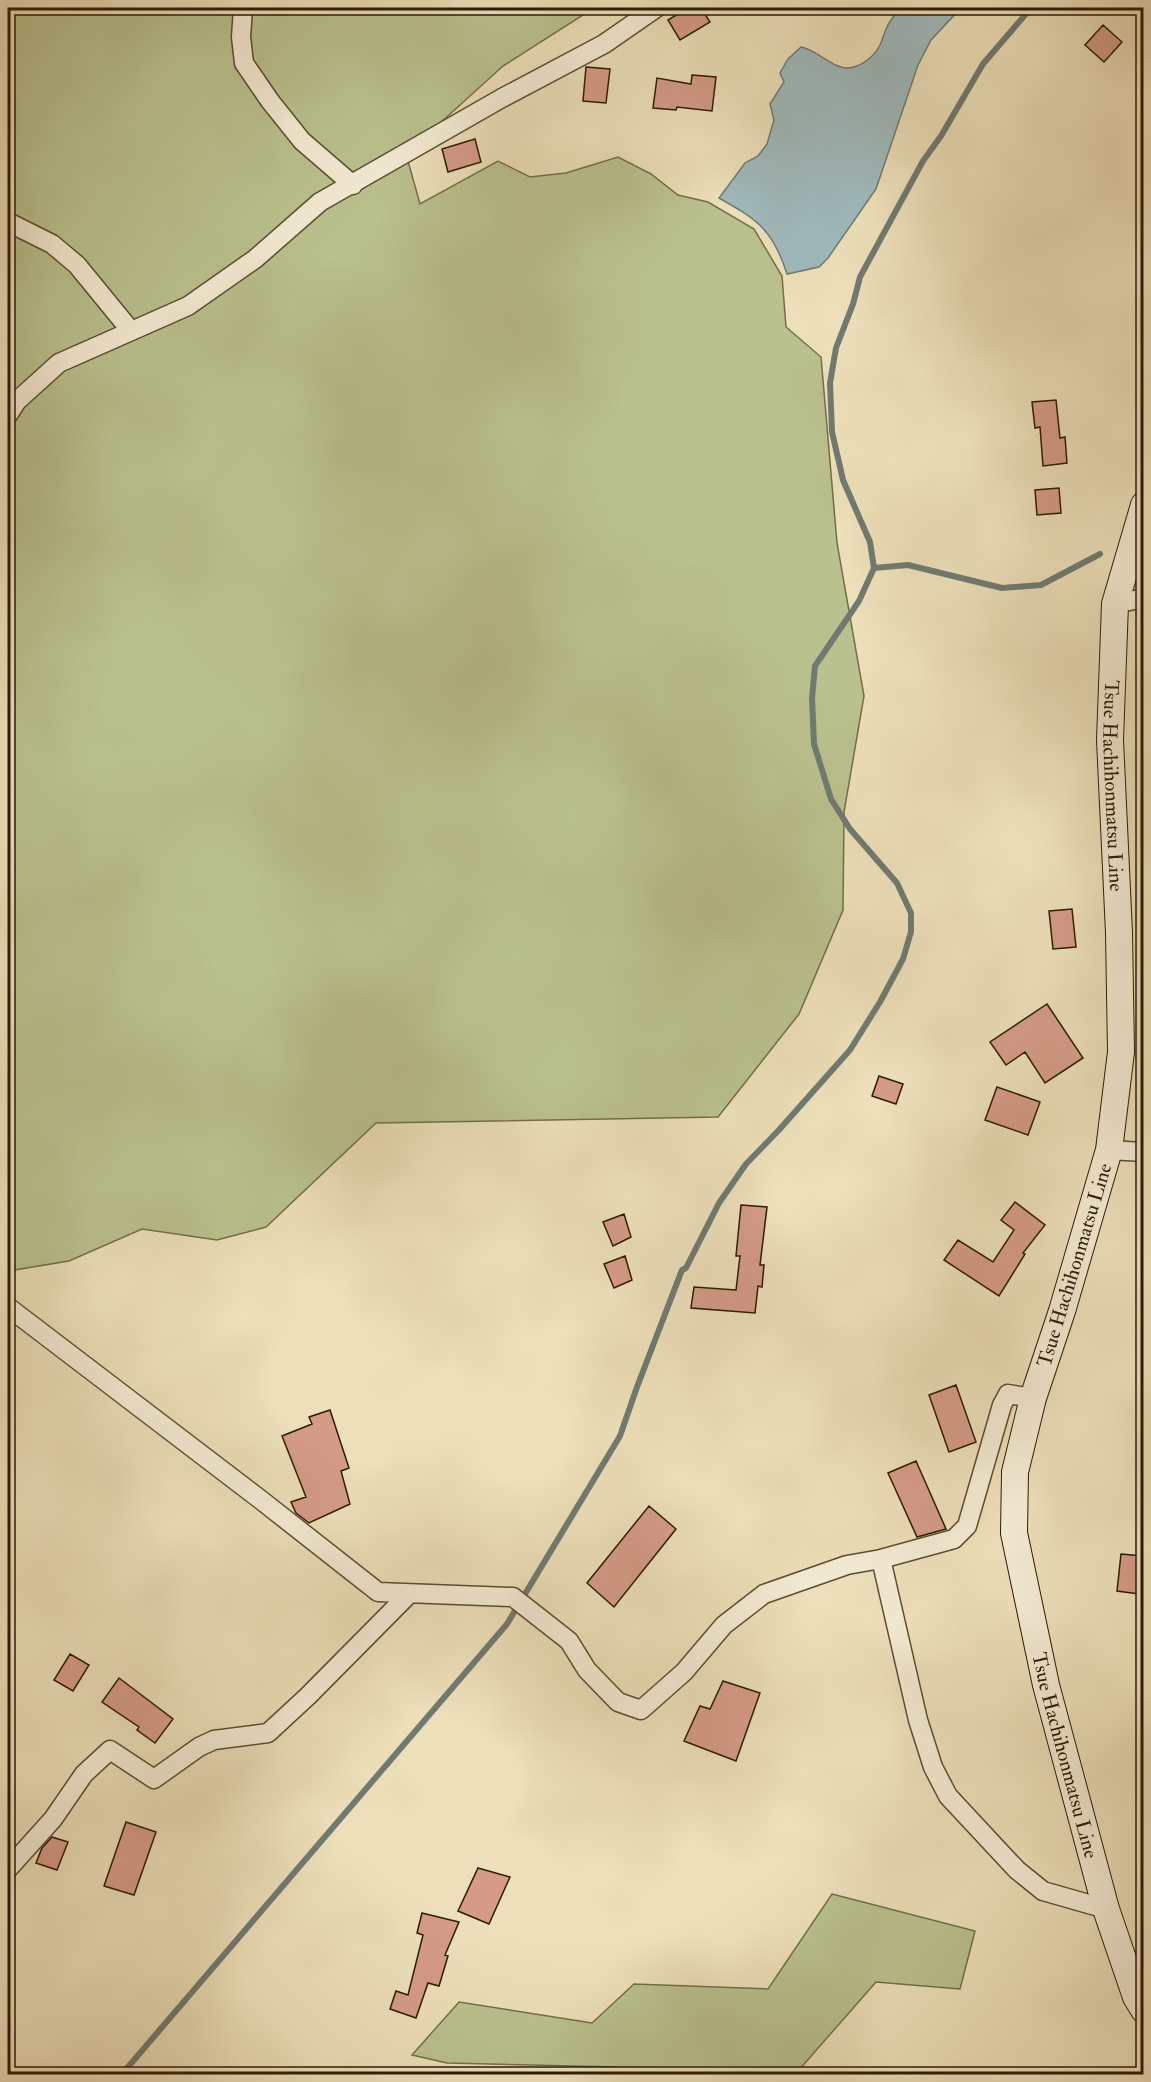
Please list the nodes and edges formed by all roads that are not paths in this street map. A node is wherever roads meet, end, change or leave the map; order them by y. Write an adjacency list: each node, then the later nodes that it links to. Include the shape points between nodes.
1 (243, 8): 3 (street, via 244,63 302,141)
2 (656, 8): 3 (street, via 604,44)
3 (352, 184): 5 (street, via 320,202 213,290 188,306)
4 (8, 222): 5 (street, via 52,244 76,265)
5 (131, 331): 6 (street, via 59,363 17,400)
6 (8, 415)
7 (1143, 505): 9 (main road, Tsue Hachihonmatsu Line)
8 (1143, 598): 9 (street)
9 (1115, 604): 10 (main road, Tsue Hachihonmatsu Line, via 1110,740 1121,1052)
10 (1109, 1150): 11 (street); 13 (main road, Tsue Hachihonmatsu Line)
11 (1143, 1152)
12 (8, 1307): 15 (street, via 378,1592)
13 (1033, 1398): 14 (street, via 1008,1394 1002,1405 967,1526 954,1539); 17 (main road, Tsue Hachihonmatsu Line, via 1015,1473 1014,1533 1046,1685)
14 (881, 1559): 15 (street, via 847,1565 764,1594 724,1625 684,1672 641,1710 618,1702 587,1670 569,1641 513,1597); 17 (street, via 918,1720 933,1767 948,1796 1017,1870 1043,1891)
15 (409, 1594): 16 (street, via 268,1733 214,1740 154,1779 110,1750 84,1774 53,1819)
16 (8, 1869)
17 (1106, 1910): 18 (main road, Tsue Hachihonmatsu Line)
18 (1143, 2010)

